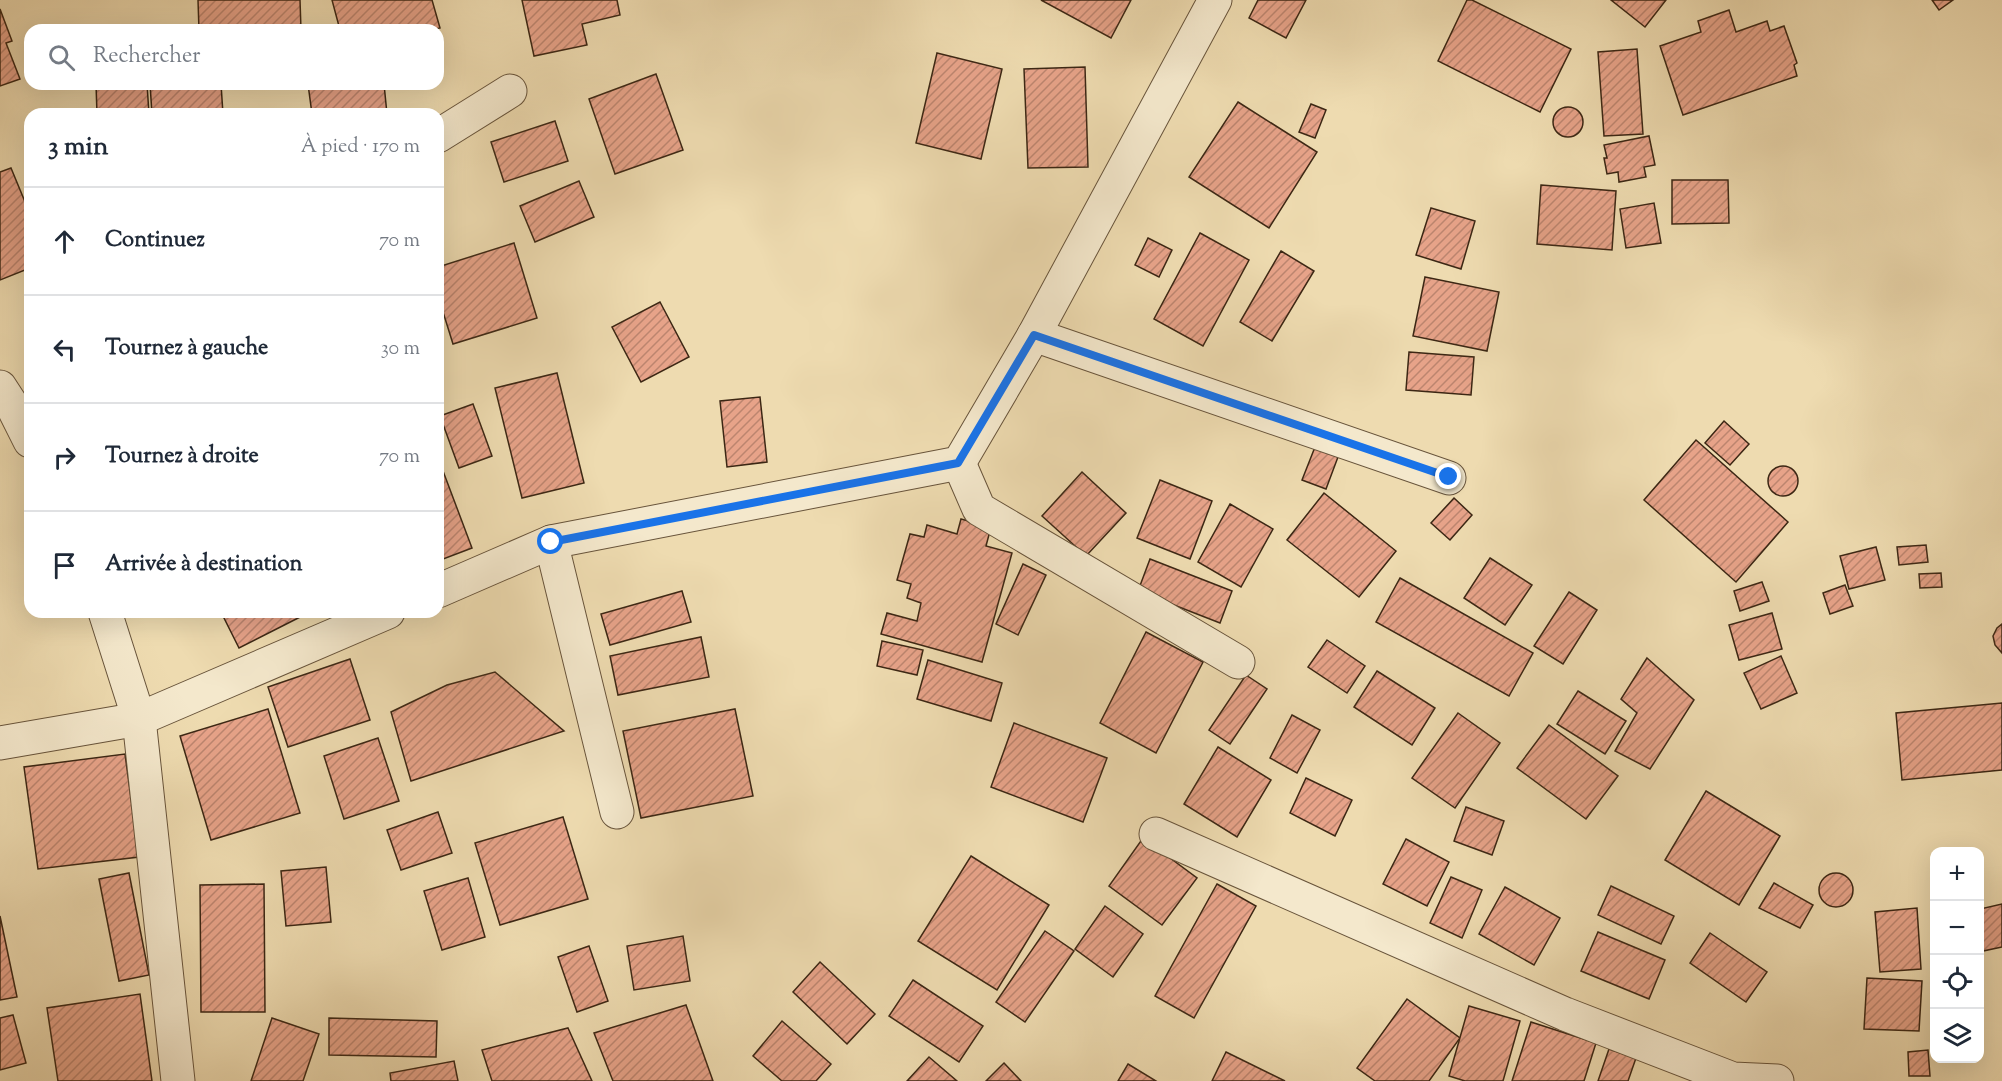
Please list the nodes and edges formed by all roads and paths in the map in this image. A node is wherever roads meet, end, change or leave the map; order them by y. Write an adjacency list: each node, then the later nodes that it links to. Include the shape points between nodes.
1 (1215, 0): 4 (street)
2 (510, 91): 3 (street)
3 (444, 132)
4 (1034, 335): 7 (street); 8 (street)
5 (14, 397): 6 (street)
6 (24, 424)
7 (958, 463): 9 (street); 13 (street, via 979,509)
8 (1449, 477)
9 (551, 542): 10 (street); 16 (street)
10 (444, 588)
11 (107, 618): 14 (street)
12 (374, 618): 14 (street)
13 (1238, 662)
14 (139, 719): 15 (street); 19 (street)
15 (0, 743)
16 (617, 812)
17 (1156, 834): 18 (street, via 1565,1014)
18 (1733, 1080): 20 (street)
19 (178, 1081)
20 (1777, 1081)

